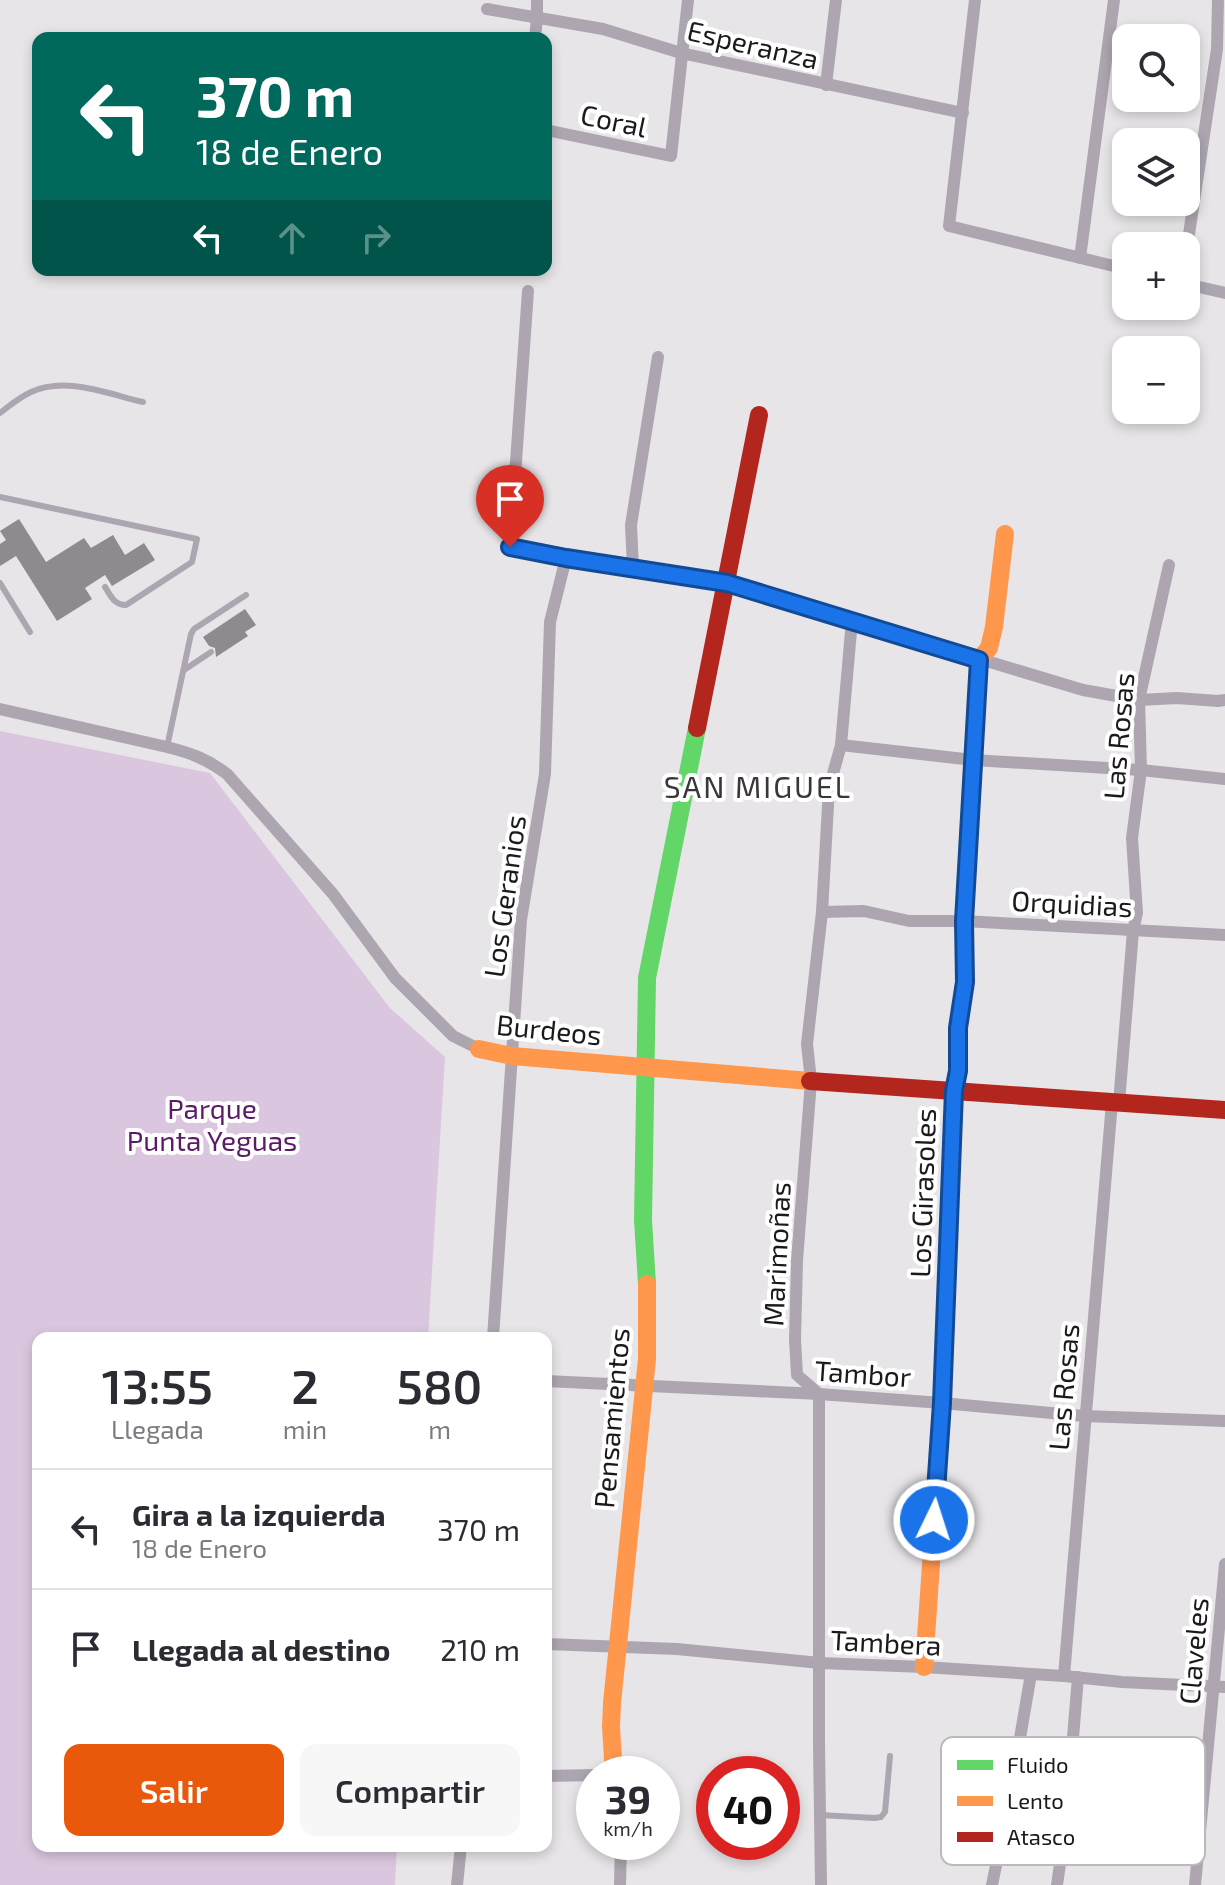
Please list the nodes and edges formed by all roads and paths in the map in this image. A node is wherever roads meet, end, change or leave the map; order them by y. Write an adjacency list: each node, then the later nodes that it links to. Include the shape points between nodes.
1 (537, 0): 8 (street)
2 (688, 0): 11 (street)
3 (836, 0): 12 (street)
4 (975, 0): 13 (street)
5 (1114, 0): 16 (street)
6 (1218, 0): 10 (street)
7 (487, 9): 8 (street, Esperanza)
8 (537, 18): 9 (street); 11 (street, Esperanza, via 603,29)
9 (536, 32)
10 (1221, 52): 15 (street)
11 (681, 53): 12 (street, Esperanza); 14 (street, Coral, via 671,156)
12 (826, 85): 13 (street, Esperanza)
13 (963, 113): 16 (street, via 949,226)
14 (552, 131)
15 (1190, 232)
16 (1080, 258): 17 (street)
17 (1112, 266)
18 (1200, 287): 20 (street)
19 (528, 291): 27 (street, via 510,547)
20 (1225, 293)
21 (658, 357): 29 (street, via 631,525)
22 (143, 402): 23 (lane, via 51,386 32,391)
23 (0, 413)
24 (759, 415): 31 (street, Pensamientos)
25 (0, 497): 32 (lane, via 197,539 192,562 126,605 114,602)
26 (1005, 534): 37 (street, Los Girasoles, via 994,627 989,648)
27 (566, 558): 29 (street); 52 (street, Los Geranios, via 550,622 545,774 521,920)
28 (1169, 565): 39 (street, Las Rosas)
29 (633, 568): 31 (street)
30 (0, 583): 35 (lane)
31 (727, 583): 34 (street); 53 (street, Pensamientos, via 647,978)
32 (105, 587)
33 (246, 595): 38 (lane, via 194,629)
34 (852, 620): 37 (street); 42 (street, Marimoñas)
35 (30, 632)
36 (211, 652): 38 (lane)
37 (979, 660): 39 (street); 44 (street, Los Girasoles)
38 (184, 670): 43 (lane)
39 (1139, 700): 40 (street); 45 (street, Las Rosas)
40 (1225, 700)
41 (0, 709): 43 (street, Burdeos)
42 (841, 745): 44 (street); 47 (street, Marimoñas, via 829,788)
43 (167, 747): 51 (street, Burdeos, via 211,761 227,774 333,894 395,978 453,1036)
44 (973, 760): 45 (street); 48 (street, Los Girasoles)
45 (1141, 770): 46 (street); 49 (street, Las Rosas, via 1132,838 1137,913)
46 (1225, 779)
47 (822, 912): 48 (street, Orquidias); 54 (street, Marimoñas, via 807,1044)
48 (964, 921): 49 (street, Orquidias); 55 (street, Los Girasoles, via 965,982)
49 (1133, 931): 50 (street, Orquidias); 56 (street, Las Rosas)
50 (1225, 935)
51 (479, 1049): 52 (street, Burdeos)
52 (512, 1056): 53 (street, Burdeos); 58 (street, Los Geranios)
53 (647, 1067): 54 (street, Burdeos); 60 (street, Pensamientos)
54 (811, 1081): 55 (street, Burdeos); 61 (street, Marimoñas, via 795,1340 797,1375)
55 (954, 1091): 56 (street, Burdeos); 62 (street, Los Girasoles)
56 (1115, 1102): 57 (street, Burdeos); 63 (street, Las Rosas)
57 (1225, 1110)
58 (493, 1332)
59 (552, 1381): 60 (street, Tambor)
60 (645, 1385): 61 (street, Tambor); 67 (street, Pensamientos)
61 (819, 1394): 62 (street, Tambor); 68 (street)
62 (942, 1403): 63 (street, Tambor); 69 (street, Los Girasoles)
63 (1084, 1416): 64 (street, Tambor); 71 (street, Las Rosas)
64 (1225, 1421)
65 (1225, 1564): 72 (street, Claveles)
66 (552, 1644): 67 (street, Tambera)
67 (617, 1647): 68 (street, Tambera); 75 (street, Pensamientos)
68 (820, 1663): 69 (street, Tambera); 80 (street)
69 (924, 1667): 70 (street, Tambera)
70 (1031, 1674): 71 (street, Tambera); 73 (street)
71 (1071, 1676): 72 (street, Tambera); 74 (street, Las Rosas)
72 (1219, 1686): 79 (street, Claveles)
73 (1020, 1737)
74 (1069, 1737)
75 (613, 1756)
76 (890, 1756): 80 (lane, via 881,1817)
77 (576, 1775): 78 (street)
78 (552, 1776)
79 (1205, 1802)
80 (820, 1815): 88 (street)
81 (460, 1852): 86 (street)
82 (621, 1860): 87 (street)
83 (996, 1865): 89 (street)
84 (1060, 1865): 90 (street, Las Rosas)
85 (1197, 1865): 91 (street, Claveles)
86 (457, 1885)
87 (620, 1885)
88 (821, 1885)
89 (992, 1885)
90 (1057, 1885)
91 (1195, 1885)

